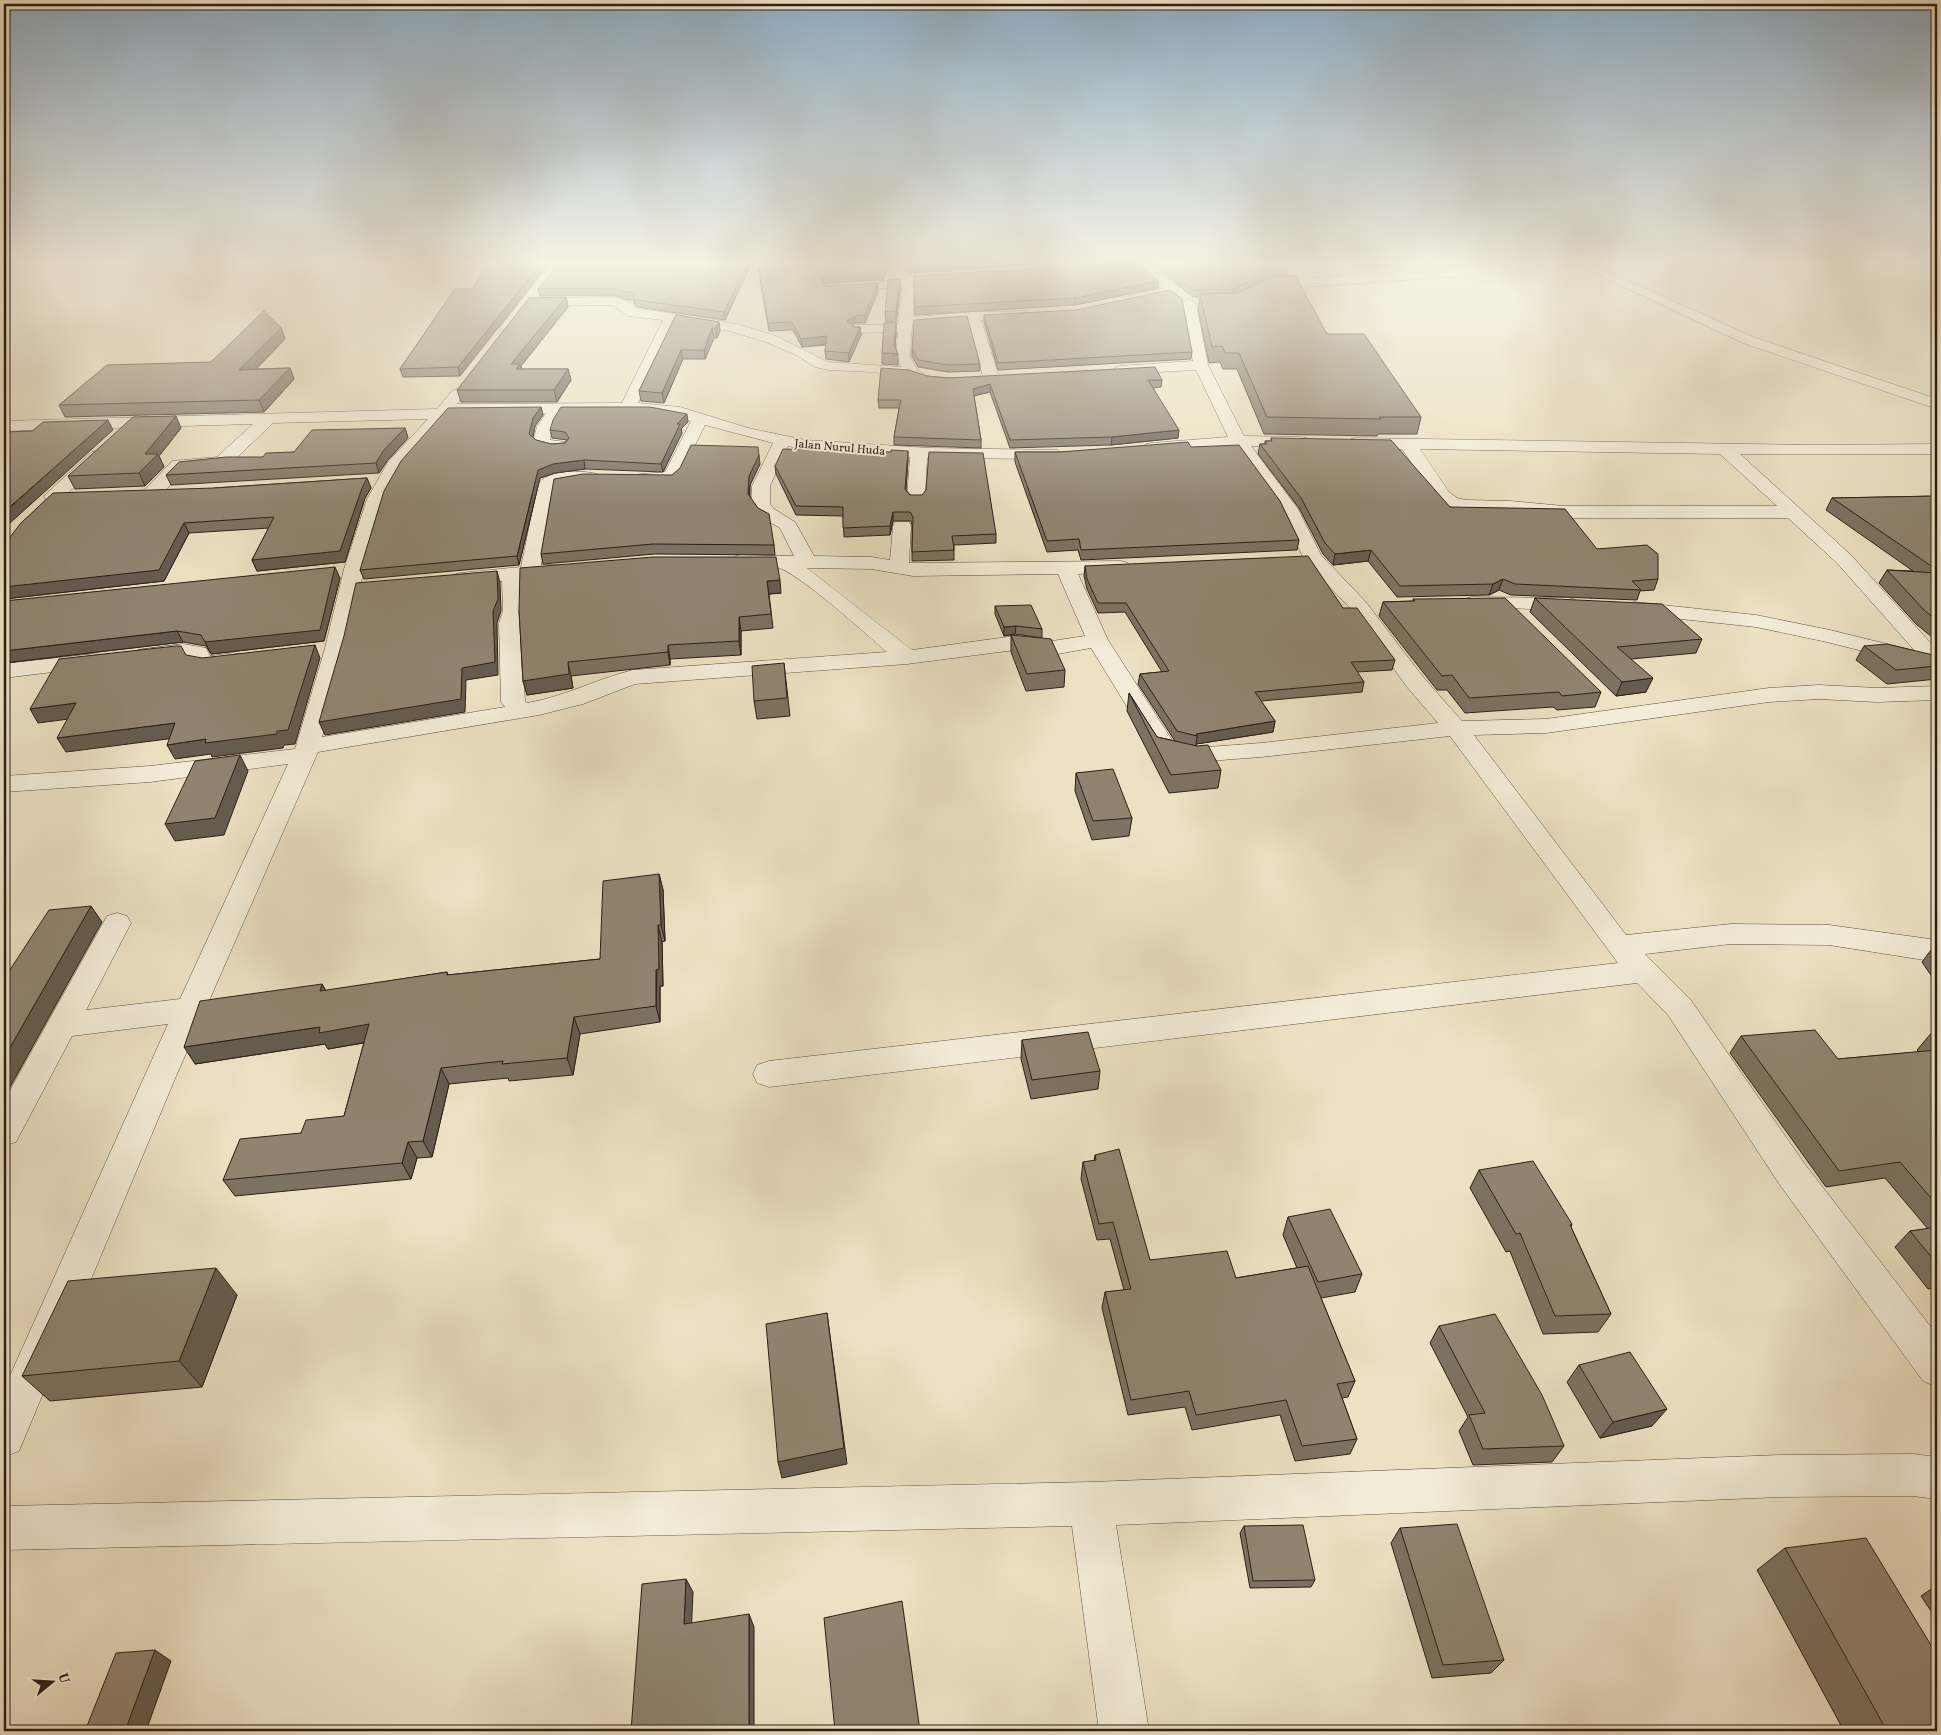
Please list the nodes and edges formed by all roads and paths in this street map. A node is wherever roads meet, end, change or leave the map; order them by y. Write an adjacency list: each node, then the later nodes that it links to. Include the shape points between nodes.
1 (495, 343): 8 (street)
2 (659, 343): 18 (street)
3 (780, 343): 12 (street, via 820,364)
4 (904, 343): 12 (street, via 903,356)
5 (981, 343): 14 (street)
6 (1198, 343): 9 (street)
7 (1757, 343): 17 (street)
8 (493, 346)
9 (1200, 365): 10 (street); 25 (street)
10 (1106, 370)
11 (472, 372): 20 (street)
12 (911, 372): 15 (street)
13 (1010, 376): 14 (street)
14 (991, 377): 16 (street)
15 (934, 378)
16 (974, 378)
17 (1937, 404)
18 (628, 408): 19 (street, Jalan Nurul Huda); 21 (street, Jalan Nurul Huda, via 680,412)
19 (557, 409): 20 (street, Jalan Nurul Huda); 30 (street, via 545,427 541,441)
20 (444, 411): 22 (street, Jalan Nurul Huda); 65 (street, via 376,481 376,498 352,579 326,649)
21 (700, 418): 26 (street, Jalan Nurul Huda); 48 (street, via 671,477 561,478 547,484)
22 (267, 420): 23 (street, Jalan Nurul Huda); 36 (street, via 222,462 178,465 142,494)
23 (134, 423): 24 (street, Jalan Nurul Huda); 37 (street, via 47,504)
24 (4, 426)
25 (1238, 441): 27 (street); 33 (street); 64 (street, via 1290,508 1302,557 1368,605 1415,682)
26 (782, 442): 34 (street, Jalan Nurul Huda); 43 (street, via 759,489 760,502 764,511 788,526)
27 (1317, 442)
28 (1337, 442): 29 (street)
29 (1407, 444): 31 (street); 39 (street, via 1442,496 1466,505 1564,512)
30 (561, 446)
31 (1724, 448): 32 (street); 39 (street)
32 (1937, 449)
33 (1133, 450)
34 (919, 452): 35 (street, Jalan Nurul Huda); 38 (street)
35 (1069, 454)
36 (179, 493)
37 (79, 496)
38 (916, 498)
39 (1794, 512): 58 (street, via 1844,558)
40 (902, 526): 46 (street)
41 (722, 561): 42 (street)
42 (778, 561): 43 (street); 57 (street, via 808,577)
43 (807, 561): 46 (street, via 871,563)
44 (1136, 566): 47 (street)
45 (576, 568): 48 (street)
46 (897, 569): 47 (street)
47 (1066, 569): 55 (street)
48 (521, 573): 49 (street); 62 (street, via 510,623 513,702)
49 (437, 580)
50 (1500, 598): 51 (street); 52 (street); 54 (street)
51 (1456, 604)
52 (1588, 604)
53 (1615, 606): 58 (street, via 1756,620)
54 (1531, 627)
55 (1097, 640): 57 (street, via 1052,648 1015,643); 64 (street, via 1165,749 1175,752 1195,755 1261,750)
56 (258, 657): 59 (street, via 205,663 201,662 198,652 190,651)
57 (907, 657): 62 (street, via 633,677 575,699)
58 (1936, 662)
59 (4, 672)
60 (1937, 693): 63 (street, via 1769,695)
61 (1599, 695): 63 (street)
62 (521, 711): 65 (street)
63 (1620, 716): 64 (street, via 1546,726)
64 (1456, 728): 68 (street)
65 (306, 751): 66 (street, via 150,774); 71 (street)
66 (4, 784)
67 (117, 923): 72 (street)
68 (1619, 946): 69 (street, via 1731,934 1829,935); 70 (street)
69 (1937, 951)
70 (1644, 970): 73 (street); 75 (street, via 1679,1007 1792,1174)
71 (191, 1009): 72 (street); 76 (street)
72 (62, 1025): 74 (street)
73 (768, 1074)
74 (4, 1132)
75 (1937, 1367)
76 (4, 1436)
77 (1937, 1478): 78 (street, via 1912,1475 1780,1476)
78 (1091, 1504): 79 (street); 80 (street)
79 (4, 1528)
80 (1124, 1731)

